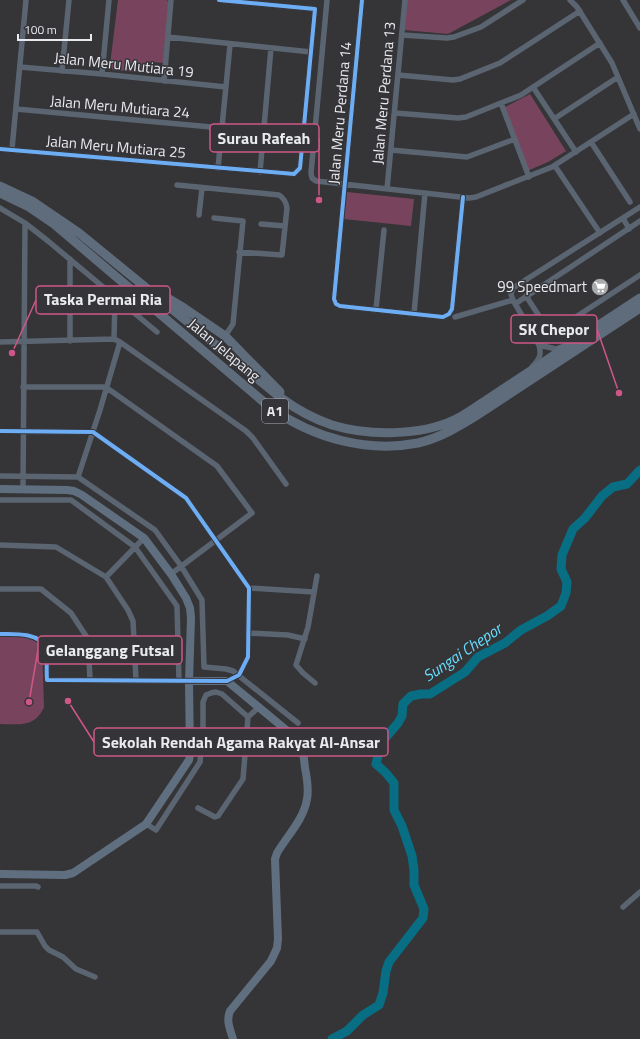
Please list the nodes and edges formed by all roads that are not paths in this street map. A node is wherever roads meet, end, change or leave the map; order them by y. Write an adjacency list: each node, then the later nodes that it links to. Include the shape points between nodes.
1 (26, 0): 20 (street)
2 (69, 0): 21 (street)
3 (109, 0): 22 (street)
4 (171, 0): 15 (street)
5 (219, 0): 19 (street, Jalan Meru Mutiara 25, via 315,9)
6 (327, 0): 45 (street, via 310,173 316,181)
7 (362, 0): 45 (street, Jalan Meru Perdana 14)
8 (405, 0): 14 (street, Jalan Meru Perdana 13)
9 (523, 0): 14 (street, via 481,27 454,37)
10 (570, 0): 12 (street)
11 (623, 0): 13 (street)
12 (580, 11): 16 (street); 23 (street, via 500,63 460,79)
13 (640, 28)
14 (402, 35): 23 (street, Jalan Meru Perdana 13)
15 (168, 37): 17 (street); 25 (street)
16 (600, 43): 24 (street); 27 (street)
17 (230, 44): 18 (street); 26 (street)
18 (271, 48): 19 (street); 43 (street)
19 (311, 52): 43 (street, Jalan Meru Mutiara 25, via 300,168 291,175)
20 (20, 67): 21 (street, Jalan Meru Mutiara 19); 29 (street)
21 (62, 71): 22 (street, Jalan Meru Mutiara 19)
22 (102, 74): 25 (street, Jalan Meru Mutiara 19)
23 (398, 75): 30 (street, Jalan Meru Perdana 13)
24 (618, 77): 31 (street); 32 (street)
25 (164, 81): 26 (street, Jalan Meru Mutiara 19)
26 (226, 87): 33 (street)
27 (533, 87): 28 (street); 32 (street)
28 (501, 103): 30 (street, via 462,118); 35 (street)
29 (16, 109): 33 (street, Jalan Meru Mutiara 24); 38 (street)
30 (394, 113): 39 (street, Jalan Meru Perdana 13)
31 (634, 114): 34 (street); 36 (street)
32 (554, 119): 40 (street)
33 (222, 128): 42 (street)
34 (640, 128)
35 (515, 139): 39 (street, via 467,157); 44 (street)
36 (591, 142): 40 (street); 53 (street)
37 (0, 149): 38 (street, Jalan Meru Mutiara 25)
38 (12, 149): 42 (street, Jalan Meru Mutiara 25)
39 (391, 150): 49 (street, Jalan Meru Perdana 13)
40 (576, 152): 41 (street)
41 (555, 166): 44 (street); 65 (street)
42 (218, 168): 43 (street, Jalan Meru Mutiara 25)
43 (260, 172)
44 (529, 177): 52 (street, via 476,197)
45 (345, 184): 49 (street); 75 (street, Jalan Meru Perdana 14, via 334,299 338,305)
46 (177, 185): 48 (street)
47 (0, 186): 69 (main road, Jalan Jelapang / A1, via 58,217)
48 (202, 188): 56 (street); 62 (street, via 279,195 286,203)
49 (387, 189): 51 (street)
50 (0, 193): 74 (main road, Jalan Jelapang / A1, via 54,224 272,409 292,422 328,438 375,445 401,445 439,436 479,414)
51 (425, 193): 52 (street); 76 (street)
52 (463, 197): 76 (street, via 452,309 443,317)
53 (630, 202)
54 (640, 207): 58 (street)
55 (0, 208): 60 (street)
56 (199, 215)
57 (214, 218): 66 (street, via 243,221)
58 (623, 218): 63 (street); 65 (street)
59 (640, 221): 63 (street)
60 (25, 223): 67 (street); 83 (street)
61 (261, 224): 62 (street)
62 (285, 226): 66 (street, via 282,255)
63 (629, 229): 70 (street)
64 (384, 230): 75 (street)
65 (600, 233): 73 (street, via 513,288 511,294)
66 (239, 252): 79 (street, via 233,324)
67 (70, 260): 71 (street); 81 (street)
68 (640, 275): 70 (street, via 551,331)
69 (139, 282): 79 (main road, via 181,306); 89 (main road, Jalan Jelapang / A1, via 271,391)
70 (526, 296): 73 (street)
71 (115, 297): 78 (street); 80 (street)
72 (640, 298): 85 (main road, Jalan Jelapang / A1)
73 (514, 302): 77 (street); 84 (street)
74 (640, 308)
75 (376, 309): 76 (street)
76 (414, 314)
77 (455, 317)
78 (157, 332)
79 (225, 336): 89 (main road, via 272,384)
80 (117, 340): 81 (street); 88 (street); 96 (street, via 246,431)
81 (70, 341): 83 (street)
82 (0, 342): 83 (street)
83 (24, 342): 87 (street)
84 (539, 345): 85 (street, via 556,349); 86 (street, via 539,358)
85 (568, 345): 86 (main road, Jalan Jelapang / A1)
86 (526, 374): 89 (main road, Jalan Jelapang / A1, via 454,420 424,429 392,433 365,431 331,425)
87 (23, 386): 88 (street); 91 (street)
88 (107, 388): 92 (street); 101 (street, via 217,466 252,514)
89 (306, 413)
90 (0, 431): 91 (street)
91 (23, 431): 92 (street); 94 (street)
92 (93, 432): 95 (street); 101 (street, via 186,498)
93 (0, 476): 94 (street)
94 (23, 476): 95 (street); 98 (street)
95 (78, 478): 104 (street, via 155,530)
96 (286, 484)
97 (0, 489): 98 (street)
98 (23, 489): 100 (street, via 74,491)
99 (0, 500): 103 (street, via 71,500)
100 (144, 538): 103 (street); 105 (street)
101 (216, 540): 104 (street); 108 (street)
102 (0, 545): 107 (street, via 56,547)
103 (135, 547): 107 (street); 117 (street, via 178,606)
104 (181, 566): 105 (street); 114 (street, via 202,600 204,667 230,670)
105 (171, 574): 118 (street, via 190,608)
106 (317, 576): 110 (street)
107 (106, 577): 116 (street, via 133,621)
108 (249, 588): 110 (street); 111 (street)
109 (0, 589): 115 (street, via 41,589 71,613 88,640)
110 (314, 592): 113 (street)
111 (248, 633): 113 (street, via 288,635); 114 (street, via 248,657)
112 (0, 634): 115 (street, via 27,634 42,643 46,650 47,680)
113 (305, 639): 120 (street, via 296,665)
114 (239, 675): 119 (street); 123 (street)
115 (90, 680): 116 (street)
116 (136, 680): 117 (street)
117 (179, 680): 118 (street)
118 (189, 681): 119 (street); 125 (street, via 189,760)
119 (227, 681): 121 (street)
120 (315, 683)
121 (259, 707): 122 (street); 133 (street, via 300,743 308,784 307,798 304,811 275,859 277,948 271,961 230,1011 228,1023)
122 (248, 717): 124 (street, via 244,779 218,816 215,817); 125 (street, via 222,694 211,692 206,695 203,702 200,762 156,830)
123 (298, 724)
124 (198, 808)
125 (146, 824): 126 (street, via 73,873)
126 (0, 874)
127 (0, 886): 128 (street)
128 (38, 887)
129 (640, 892): 130 (street)
130 (623, 907)
131 (0, 932): 132 (street, via 37,932 49,950 63,957 76,969)
132 (95, 977)
133 (233, 1039)

